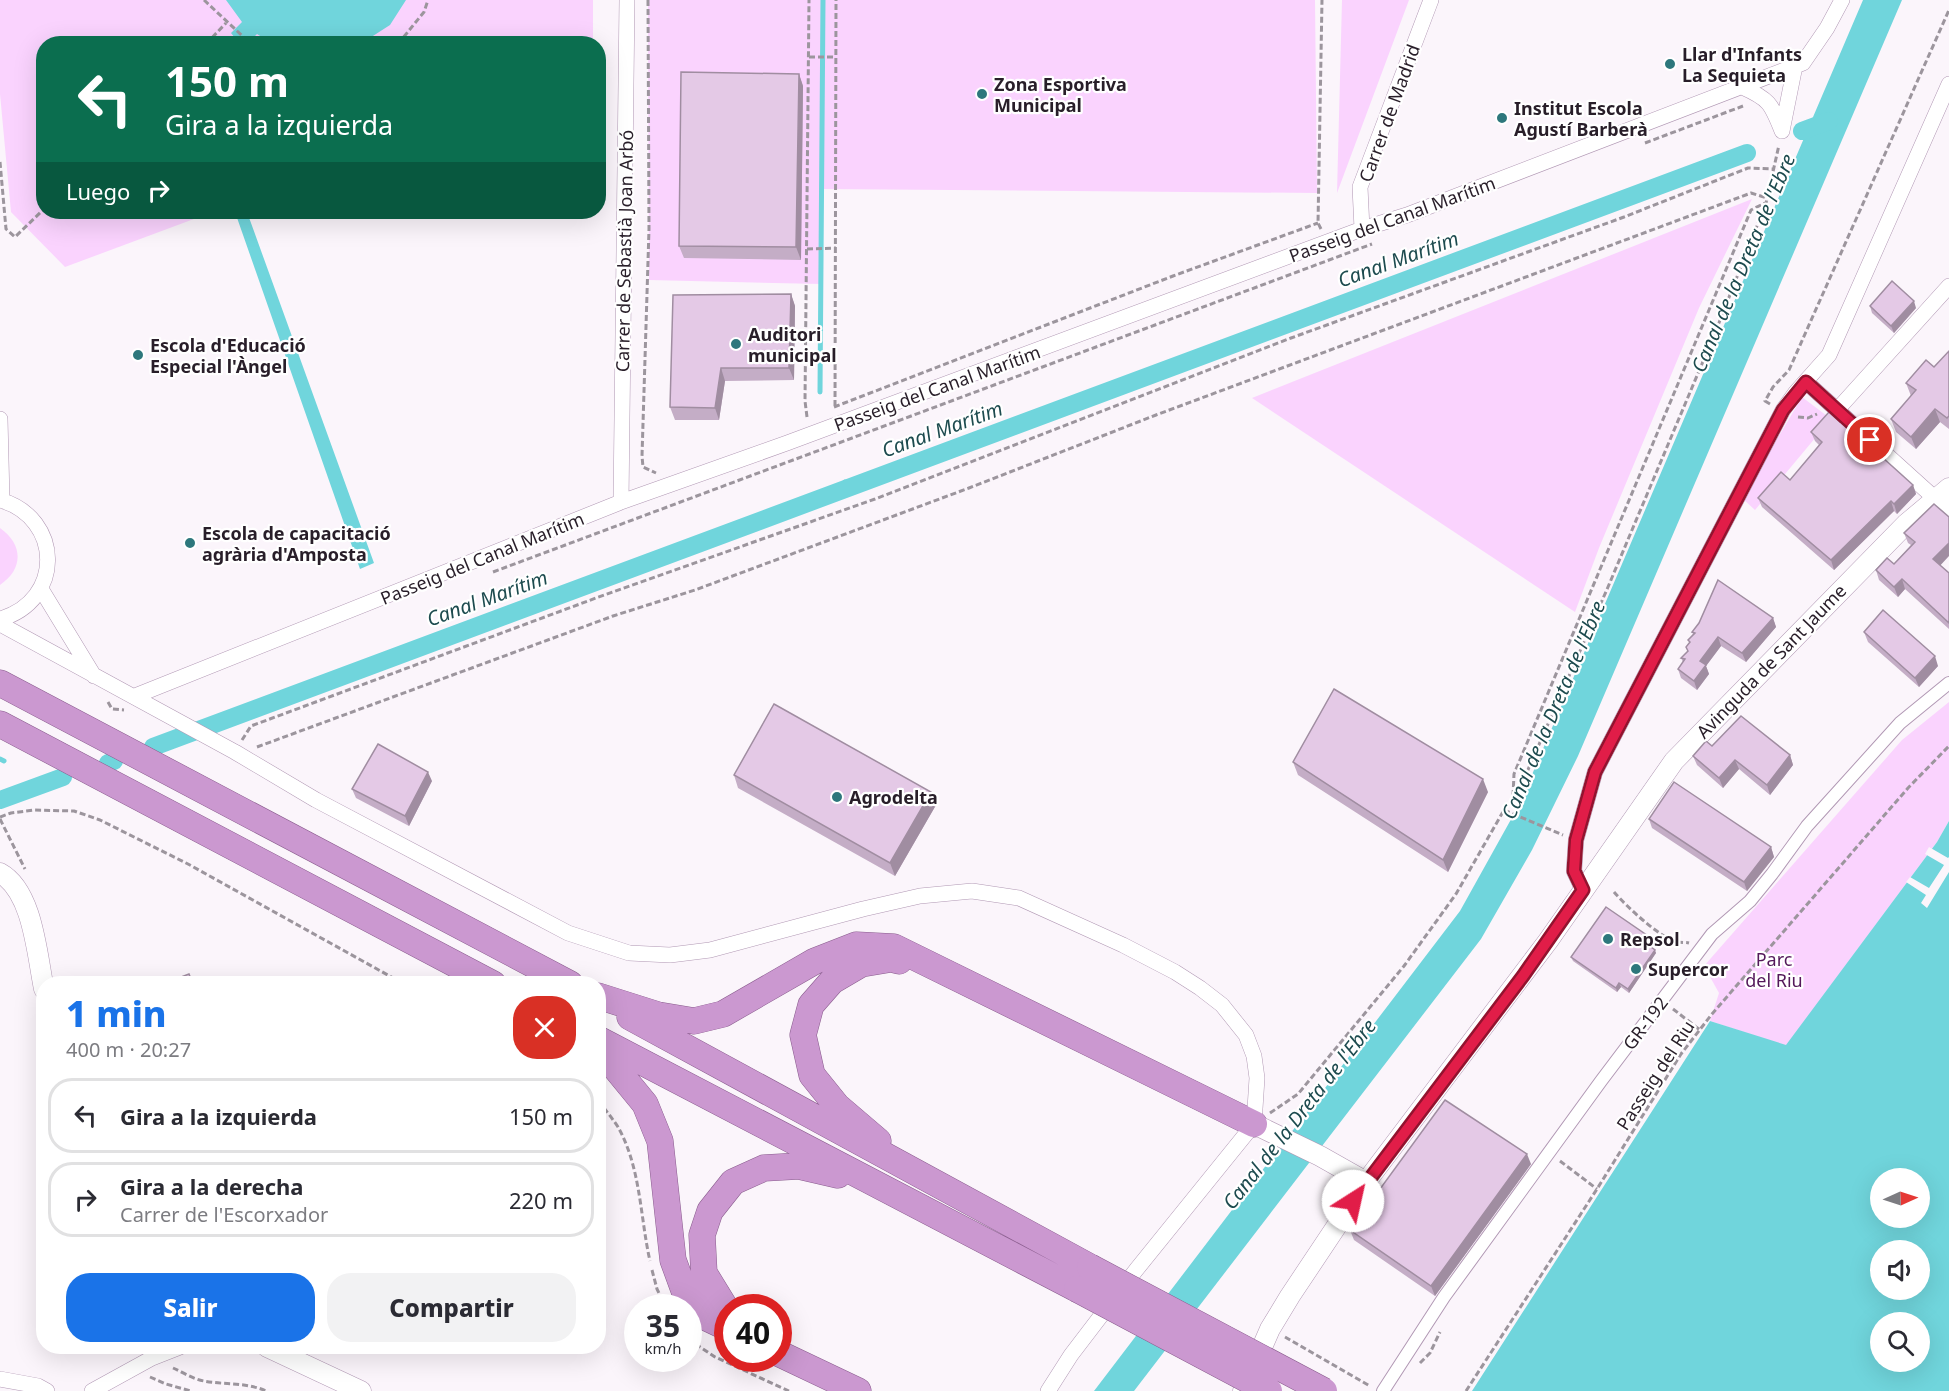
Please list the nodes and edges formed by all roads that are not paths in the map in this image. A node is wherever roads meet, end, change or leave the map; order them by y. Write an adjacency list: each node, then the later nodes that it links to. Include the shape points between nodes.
1 (627, 0): 15 (street, Carrer de Sebastià Joan Arbó)
2 (1431, 0): 8 (street, Carrer de Madrid, via 1360,186)
3 (1842, 0): 4 (street)
4 (1799, 65): 6 (street, Passeig del Canal Marítim); 6 (street, via 1782,131 1771,104)
5 (1949, 84): 7 (street)
6 (1742, 87): 8 (street, Passeig del Canal Marítim)
7 (1945, 106): 10 (street, via 1912,165 1838,338)
8 (1362, 229): 15 (street, Passeig del Canal Marítim)
9 (1949, 286): 11 (street)
10 (1806, 382): 11 (street); 25 (street, via 1783,410 1595,772 1576,840 1574,871)
11 (1837, 410): 13 (street)
12 (0, 419): 14 (street)
13 (1944, 499): 25 (street, Avinguda de Sant Jaume, via 1897,532 1674,760)
14 (1, 500): 16 (street, via 19,507 43,535 48,553 47,572)
15 (621, 502): 22 (street, Passeig del Canal Marítim)
16 (40, 589): 17 (street, via 28,604); 19 (street)
17 (0, 619)
18 (0, 624): 19 (street)
19 (94, 677): 22 (street)
20 (0, 683): 29 (highway)
21 (1949, 683): 52 (street, via 1900,723 1807,826 1750,901 1712,934 1548,1153)
22 (135, 696): 34 (street, via 316,800 568,933 629,952 670,955 710,951 920,896 972,891 1019,898 1175,972 1222,1005 1246,1035 1254,1056)
23 (0, 724): 28 (highway)
24 (0, 873): 27 (street, via 24,902)
25 (1583, 890): 36 (street, Avinguda de Sant Jaume, via 1523,976)
26 (935, 968): 30 (highway, via 894,947 856,945 815,961 723,1014 694,1021 658,1016); 34 (highway); 35 (highway, via 891,959 861,964 832,981 811,1005 803,1035 812,1075 837,1106)
27 (42, 976)
28 (479, 976)
29 (555, 976)
30 (606, 1000)
31 (606, 1002): 35 (highway)
32 (606, 1043): 37 (highway)
33 (606, 1060): 39 (highway, via 645,1104 660,1141 673,1260 684,1290)
34 (1264, 1129): 36 (street); 48 (street, via 1136,1270)
35 (917, 1174): 51 (highway, bridge)
36 (1366, 1182): 49 (street, Avinguda de Sant Jaume, via 1270,1329)
37 (876, 1185): 38 (highway, via 799,1166 764,1167 733,1182 710,1211 702,1235 704,1273); 50 (highway, bridge)
38 (717, 1294)
39 (714, 1321)
40 (161, 1354): 45 (street)
41 (282, 1354): 46 (street)
42 (792, 1360): 47 (highway)
43 (0, 1378): 44 (street)
44 (47, 1391)
45 (92, 1391)
46 (361, 1391)
47 (858, 1391)
48 (1048, 1391)
49 (1243, 1391)
50 (1269, 1391)
51 (1324, 1391)
52 (1381, 1391)

